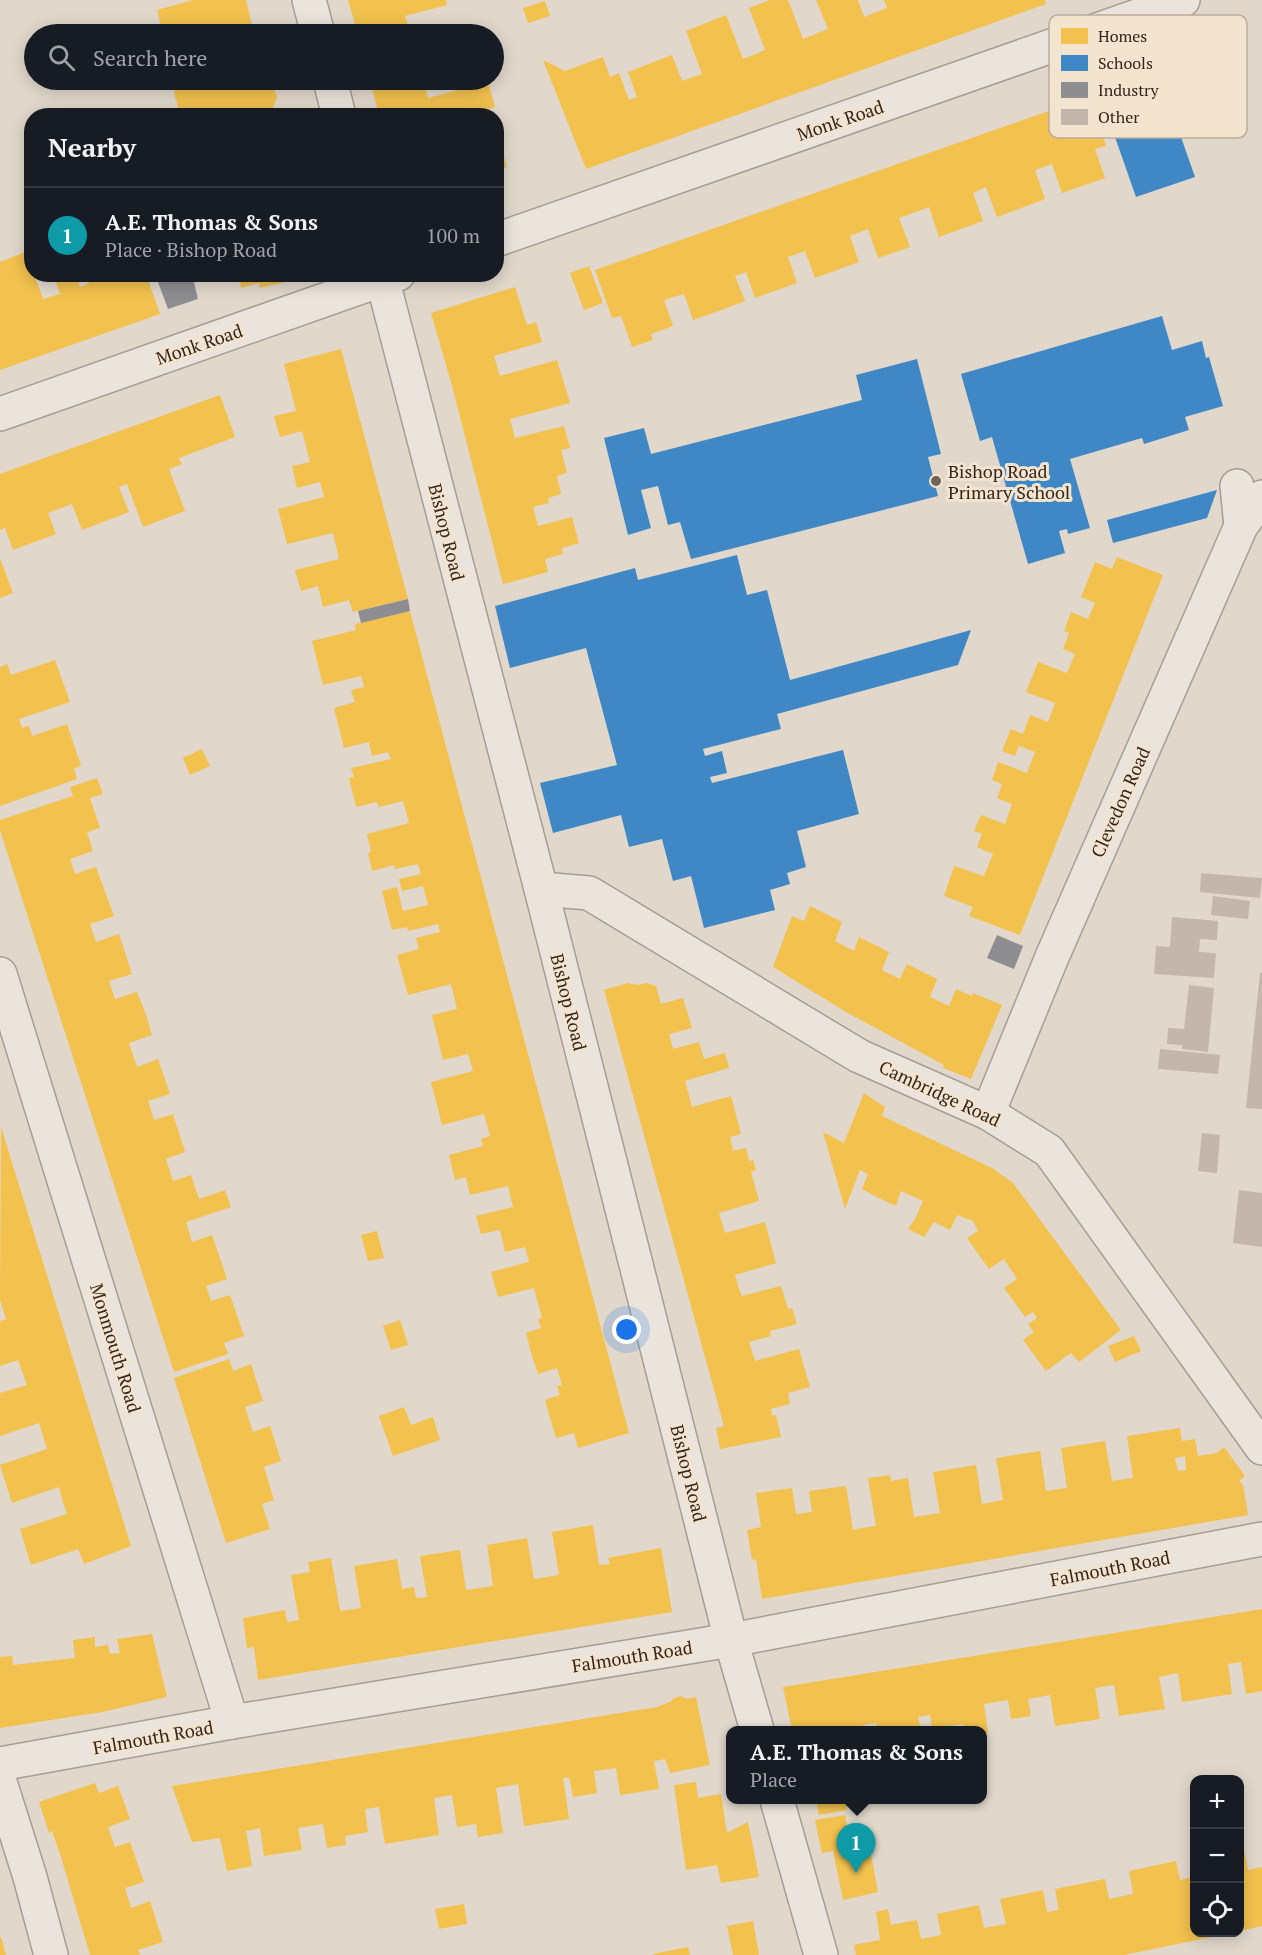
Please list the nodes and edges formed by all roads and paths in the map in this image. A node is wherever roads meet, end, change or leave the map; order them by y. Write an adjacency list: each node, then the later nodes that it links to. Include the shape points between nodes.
1 (309, 0): 4 (street)
2 (1183, 0): 3 (street, Monk Road)
3 (1140, 15)
4 (315, 24)
5 (1049, 47): 8 (street, Monk Road)
6 (332, 90): 7 (street)
7 (337, 108)
8 (504, 237)
9 (370, 282): 11 (street, Monk Road)
10 (389, 282): 13 (street, Bishop Road)
11 (0, 414)
12 (1250, 491): 15 (street, Clevedon Road, via 1241,526)
13 (541, 889): 15 (street, Cambridge Road, via 589,893 859,1056); 18 (street, Bishop Road)
14 (0, 974): 19 (street, Monmouth Road)
15 (988, 1113): 16 (street, Cambridge Road, via 1049,1151)
16 (1262, 1448)
17 (1262, 1539): 18 (street, Falmouth Road)
18 (731, 1640): 19 (street, Falmouth Road); 20 (street, Bishop Road)
19 (232, 1722): 21 (street, Falmouth Road)
20 (756, 1726)
21 (0, 1764)
22 (0, 1782): 24 (street)
23 (778, 1804): 25 (street)
24 (51, 1955)
25 (821, 1955)

